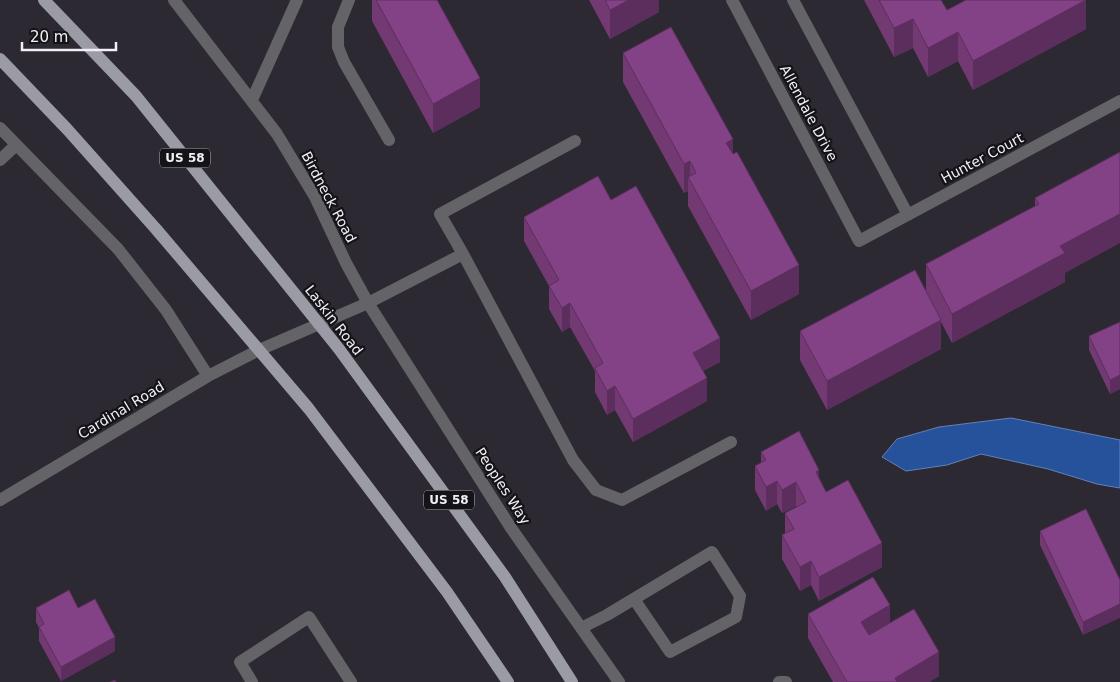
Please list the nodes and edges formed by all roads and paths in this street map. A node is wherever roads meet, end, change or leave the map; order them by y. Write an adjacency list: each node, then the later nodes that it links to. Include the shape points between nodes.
1 (44, 0): 19 (main road, Laskin Road / US 58, via 136,96)
2 (174, 0): 8 (street, Birdneck Road)
3 (297, 0): 8 (street)
4 (349, 0): 11 (street, via 338,27 338,47)
5 (732, 0): 16 (street, Allendale Drive)
6 (793, 0): 15 (street)
7 (0, 59): 20 (main road, via 162,236)
8 (252, 100): 18 (street, Birdneck Road, via 278,134 315,197)
9 (1120, 101): 15 (street, Hunter Court)
10 (0, 128): 13 (street)
11 (389, 140)
12 (576, 141): 17 (street, via 440,214)
13 (16, 145): 14 (street); 21 (street, via 118,249 166,310)
14 (0, 160)
15 (908, 215): 16 (street, Hunter Court)
16 (859, 240)
17 (463, 254): 18 (street); 22 (street, via 573,460 596,490 622,500)
18 (368, 303): 19 (street); 25 (street, Peoples Way, via 511,528)
19 (318, 324): 20 (street); 29 (main road, Laskin Road / US 58, via 505,577)
20 (258, 350): 21 (street, Cardinal Road); 28 (main road, via 309,410 441,584)
21 (208, 376): 23 (street, Cardinal Road)
22 (731, 442)
23 (0, 500)
24 (634, 599): 24 (street, via 712,552 740,596 736,617 670,652); 25 (street)
25 (581, 628): 30 (street, Peoples Way)
26 (252, 682): 27 (street, via 240,662 309,617)
27 (351, 682)
28 (508, 682)
29 (572, 682)
30 (619, 682)
31 (779, 682): 32 (street)
32 (786, 682)

